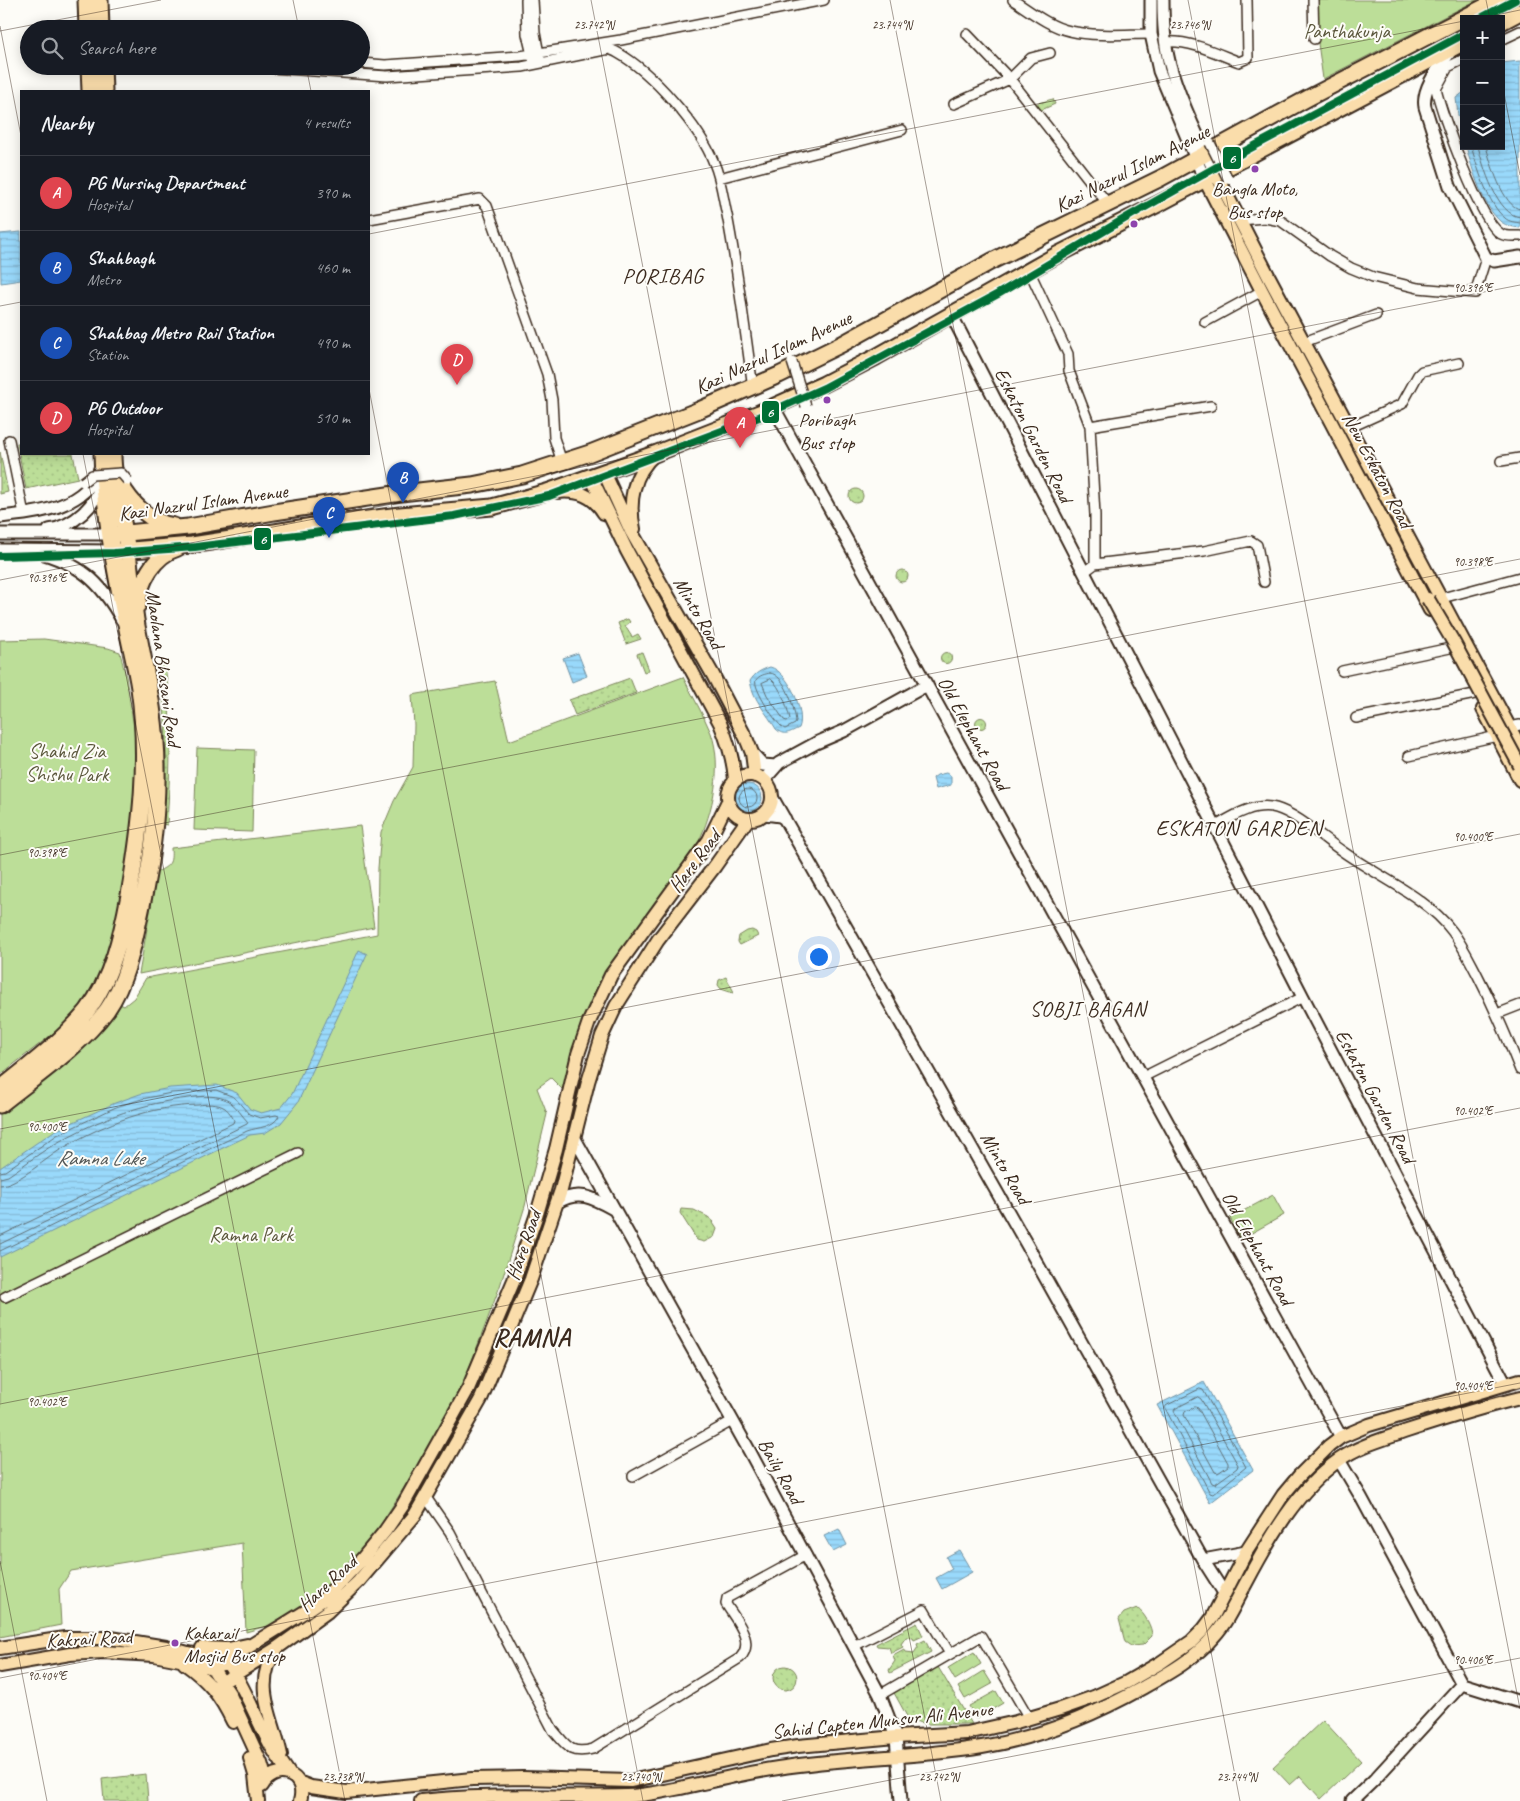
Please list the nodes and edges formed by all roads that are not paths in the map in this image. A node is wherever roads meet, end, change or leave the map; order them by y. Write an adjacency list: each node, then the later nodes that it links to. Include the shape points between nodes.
1 (86, 0): 13 (highway)
2 (100, 0): 14 (highway)
3 (526, 0): 27 (street, via 528,34)
4 (533, 0): 27 (street)
5 (824, 0): 21 (street)
6 (1013, 0): 18 (street, via 1051,24 1070,31 1104,35)
7 (1151, 0): 18 (main road)
8 (1163, 0): 22 (main road)
9 (1247, 0): 22 (street, via 1248,58 1239,62 1201,47)
10 (1313, 0): 20 (street)
11 (1498, 0): 39 (highway, Kazi Nazrul Islam Avenue)
12 (1520, 12): 15 (highway)
13 (87, 20)
14 (101, 20)
15 (1505, 20)
16 (1520, 30): 19 (street)
17 (967, 34): 34 (street)
18 (1151, 34): 39 (main road, via 1159,71)
19 (1505, 38)
20 (1314, 39)
21 (621, 40): 23 (street); 25 (street)
22 (1166, 42): 39 (main road, via 1169,62)
23 (594, 43): 25 (street); 27 (street)
24 (1459, 44): 41 (highway, Kazi Nazrul Islam Avenue); 49 (main road, via 1429,85 1424,100 1450,186)
25 (610, 49): 30 (street); 40 (street, via 633,64 685,115 709,152)
26 (1050, 53): 34 (street, via 1030,58)
27 (535, 54): 29 (street); 30 (street)
28 (1462, 60): 46 (street, via 1448,67 1436,89 1440,106 1487,217 1500,233)
29 (370, 64)
30 (538, 64): 33 (street, via 486,70)
31 (89, 75): 35 (highway)
32 (103, 75): 36 (highway)
33 (364, 75)
34 (1010, 79): 37 (street); 42 (street)
35 (90, 90)
36 (104, 90)
37 (954, 104)
38 (902, 130): 40 (street)
39 (1203, 151): 41 (main road); 42 (highway, Kazi Nazrul Islam Avenue, via 1161,178)
40 (719, 178): 59 (street)
41 (1216, 181): 43 (highway, Kazi Nazrul Islam Avenue); 45 (main road, New Eskaton Road); 47 (main road, New Eskaton Road)
42 (1108, 204): 59 (highway, Kazi Nazrul Islam Avenue, via 992,261 842,344)
43 (1158, 204): 47 (main road, via 1192,189 1200,190); 50 (highway, Kazi Nazrul Islam Avenue)
44 (370, 219): 72 (street, via 480,199 487,206 547,374 554,438)
45 (1239, 220): 49 (street, via 1266,218 1282,221 1351,268 1418,288 1475,292); 51 (main road, New Eskaton Road)
46 (1520, 236)
47 (1235, 239): 51 (main road, New Eskaton Road)
48 (1520, 257): 49 (main road, via 1494,261)
49 (1486, 258)
50 (1029, 270): 52 (highway, Kazi Nazrul Islam Avenue); 64 (street, Eskaton Garden Road, via 1068,354 1069,371)
51 (1263, 284): 54 (street); 55 (main road, New Eskaton Road); 60 (main road, New Eskaton Road)
52 (951, 314): 61 (highway, Kazi Nazrul Islam Avenue, via 824,384); 91 (main road, Eskaton Garden Road)
53 (1376, 315): 55 (street)
54 (1205, 322)
55 (1304, 342): 58 (main road, New Eskaton Road)
56 (792, 362): 62 (street, bridge)
57 (1459, 363): 65 (street, via 1422,372 1402,404)
58 (1328, 386): 60 (main road); 65 (main road, New Eskaton Road)
59 (753, 388): 67 (highway, Kazi Nazrul Islam Avenue)
60 (1316, 393): 77 (main road, New Eskaton Road)
61 (773, 406): 68 (highway, Kazi Nazrul Islam Avenue); 99 (main road, Old Elephant Road)
62 (806, 406)
63 (1212, 406): 64 (street)
64 (1090, 426): 89 (street, Eskaton Garden Road)
65 (1349, 428): 74 (main road, New Eskaton Road)
66 (9, 440): 79 (street)
67 (590, 453): 72 (highway, Kazi Nazrul Islam Avenue); 73 (highway)
68 (657, 453): 73 (highway, Kazi Nazrul Islam Avenue); 86 (main road, via 638,476 632,498)
69 (108, 458): 79 (main road, via 97,478 72,501); 81 (highway, via 126,494 141,510 157,521); 82 (main road, via 96,498 86,510 55,529); 84 (highway, Maolana Bhasani Road)
70 (1520, 458): 71 (street)
71 (1502, 461)
72 (562, 462): 81 (highway, Kazi Nazrul Islam Avenue, via 522,475 472,485)
73 (597, 474): 78 (highway, Kazi Nazrul Islam Avenue); 86 (main road, Minto Road)
74 (1376, 478): 77 (street); 90 (main road, New Eskaton Road)
75 (128, 481): 76 (street, bridge, via 121,473 92,475)
76 (83, 482)
77 (1364, 484): 90 (main road, New Eskaton Road)
78 (547, 492): 85 (highway, Kazi Nazrul Islam Avenue, via 492,507 400,515); 86 (main road, via 571,490 592,500 602,510 621,547)
79 (24, 514): 80 (main road)
80 (0, 517)
81 (188, 527): 84 (highway, Kazi Nazrul Islam Avenue)
82 (33, 533): 83 (main road, Kazi Nazrul Islam Avenue); 84 (main road, Kazi Nazrul Islam Avenue)
83 (0, 534)
84 (119, 542): 85 (highway, Kazi Nazrul Islam Avenue); 88 (main road, Kazi Nazrul Islam Avenue); 96 (highway, Maolana Bhasani Road)
85 (192, 545): 96 (highway, via 174,549 157,560 141,588)
86 (633, 548): 105 (main road, Minto Road, via 713,676); 112 (main road, Minto Road, via 720,723 729,746)
87 (0, 550): 88 (main road, Kazi Nazrul Islam Avenue)
88 (34, 551): 96 (main road, via 59,558 86,574)
89 (1095, 564): 91 (street); 93 (street, via 1251,542 1257,545)
90 (1416, 568): 94 (main road, New Eskaton Road); 95 (main road, New Eskaton Road)
91 (1084, 572): 118 (main road, Eskaton Garden Road)
92 (1520, 577): 95 (street)
93 (1264, 582)
94 (1420, 588): 97 (main road, New Eskaton Road); 109 (main road, bridge)
95 (1442, 598): 102 (main road, New Eskaton Road)
96 (132, 628): 124 (highway, Maolana Bhasani Road, via 145,762 141,815 126,912 108,973 96,998 44,1054); 125 (highway, Maolana Bhasani Road, via 145,661 154,717 157,768 152,842 133,946 116,994 98,1022)
97 (1450, 648): 98 (street); 100 (main road, New Eskaton Road)
98 (1342, 671)
99 (927, 685): 108 (main road); 123 (main road, Old Elephant Road)
100 (1475, 694): 101 (street); 103 (main road, New Eskaton Road)
101 (1356, 718)
102 (1515, 726): 104 (main road, New Eskaton Road)
103 (1497, 736): 106 (main road, New Eskaton Road); 107 (street)
104 (1520, 748): 106 (main road)
105 (752, 753): 108 (main road, via 764,765); 110 (main road, Minto Road)
106 (1506, 754): 111 (main road, New Eskaton Road)
107 (1409, 756)
108 (776, 766): 110 (main road)
109 (1520, 766)
110 (759, 778): 112 (main road, via 741,777); 113 (main road, via 770,788)
111 (1520, 780)
112 (735, 781): 114 (main road, via 729,790)
113 (772, 797): 115 (main road); 116 (main road, Minto Road)
114 (728, 801): 117 (main road, via 735,814); 135 (main road, via 709,840 611,975 602,993 578,1054 556,1149 524,1252 471,1381)
115 (765, 814): 116 (main road); 117 (main road)
116 (786, 819): 143 (main road, Minto Road)
117 (748, 820): 126 (main road, Hare Road, via 658,940 616,1006 602,1036)
118 (1216, 826): 119 (main road, Eskaton Garden Road); 121 (street, via 1254,808 1276,808 1302,822 1435,912 1457,937)
119 (1303, 997): 123 (street); 132 (main road, Eskaton Garden Road)
120 (1520, 1006): 121 (street)
121 (1497, 1014): 122 (street)
122 (1520, 1070)
123 (1142, 1077): 136 (main road, Old Elephant Road)
124 (0, 1089)
125 (0, 1105)
126 (574, 1137): 128 (main road, Hare Road); 129 (main road, Baily Road)
127 (298, 1153): 130 (street)
128 (558, 1202): 129 (main road, via 569,1196 584,1196); 137 (main road, Hare Road, via 508,1337 481,1399)
129 (616, 1210): 134 (main road, Baily Road)
130 (5, 1297)
131 (1520, 1380): 132 (main road, Sahid Capten Munsur Ali Avenue)
132 (1505, 1383): 136 (main road, Sahid Capten Munsur Ali Avenue, via 1369,1425)
133 (1520, 1398): 138 (main road, Sahid Capten Munsur Ali Avenue, via 1396,1434)
134 (732, 1421): 139 (street); 142 (main road, Baily Road)
135 (443, 1434): 137 (main road); 146 (main road, via 403,1505 362,1559 324,1598)
136 (1341, 1437): 141 (main road, Sahid Capten Munsur Ali Avenue, via 1316,1457 1283,1495)
137 (456, 1443): 140 (main road, Hare Road)
138 (1339, 1460): 145 (main road, Sahid Capten Munsur Ali Avenue, via 1313,1482 1285,1517); 158 (main road)
139 (633, 1476)
140 (426, 1496): 142 (street, via 450,1532 554,1730 570,1750 581,1752 593,1749 740,1658 747,1640 726,1604 727,1598); 150 (main road, Hare Road, via 415,1516 360,1581 327,1612)
141 (1246, 1552): 143 (main road); 144 (main road, Sahid Capten Munsur Ali Avenue)
142 (806, 1555): 147 (main road, Baily Road)
143 (1203, 1560): 144 (main road, Minto Road)
144 (1224, 1592): 145 (main road); 159 (main road, Sahid Capten Munsur Ali Avenue, via 1203,1630)
145 (1236, 1601): 159 (main road, Sahid Capten Munsur Ali Avenue, via 1223,1626 1207,1644 1168,1673)
146 (258, 1641): 148 (main road, via 228,1649); 153 (main road)
147 (854, 1646): 151 (street, via 924,1610); 160 (main road, Baily Road)
148 (166, 1647): 149 (main road, Kakrail Road, via 112,1638 82,1638); 153 (main road)
149 (0, 1648)
150 (277, 1648): 156 (main road, Hare Road); 165 (main road, via 268,1663 265,1695)
151 (950, 1654): 160 (street); 162 (street, via 981,1636)
152 (180, 1660): 154 (main road, Kakrail Road, via 103,1652); 155 (main road, Kakrail Road); 167 (main road, via 207,1681 226,1707 251,1761)
153 (226, 1661): 155 (main road); 156 (main road)
154 (0, 1666)
155 (213, 1669): 157 (main road)
156 (235, 1675): 157 (main road, Hare Road); 165 (main road)
157 (223, 1682): 167 (main road, via 261,1763)
158 (1462, 1684): 161 (main road); 172 (main road)
159 (1129, 1688): 162 (main road, Sahid Capten Munsur Ali Avenue); 164 (main road, Sahid Capten Munsur Ali Avenue, via 1078,1720 1015,1740 984,1747)
160 (880, 1694): 163 (main road, Baily Road)
161 (1520, 1702)
162 (1029, 1718): 163 (main road, Sahid Capten Munsur Ali Avenue, via 967,1733)
163 (896, 1737): 164 (main road, Baily Road); 166 (main road, Sahid Capten Munsur Ali Avenue, via 771,1750 631,1781 472,1779 346,1792 311,1787)
164 (897, 1756): 168 (main road, Sahid Capten Munsur Ali Avenue, via 776,1768); 171 (main road, Baily Road)
165 (282, 1763): 166 (main road)
166 (294, 1778): 167 (main road, via 277,1773); 169 (main road, via 302,1793)
167 (261, 1792)
168 (653, 1797): 170 (main road, Sahid Capten Munsur Ali Avenue, via 460,1796)
169 (300, 1801)
170 (421, 1801)
171 (901, 1801)
172 (1352, 1801)

